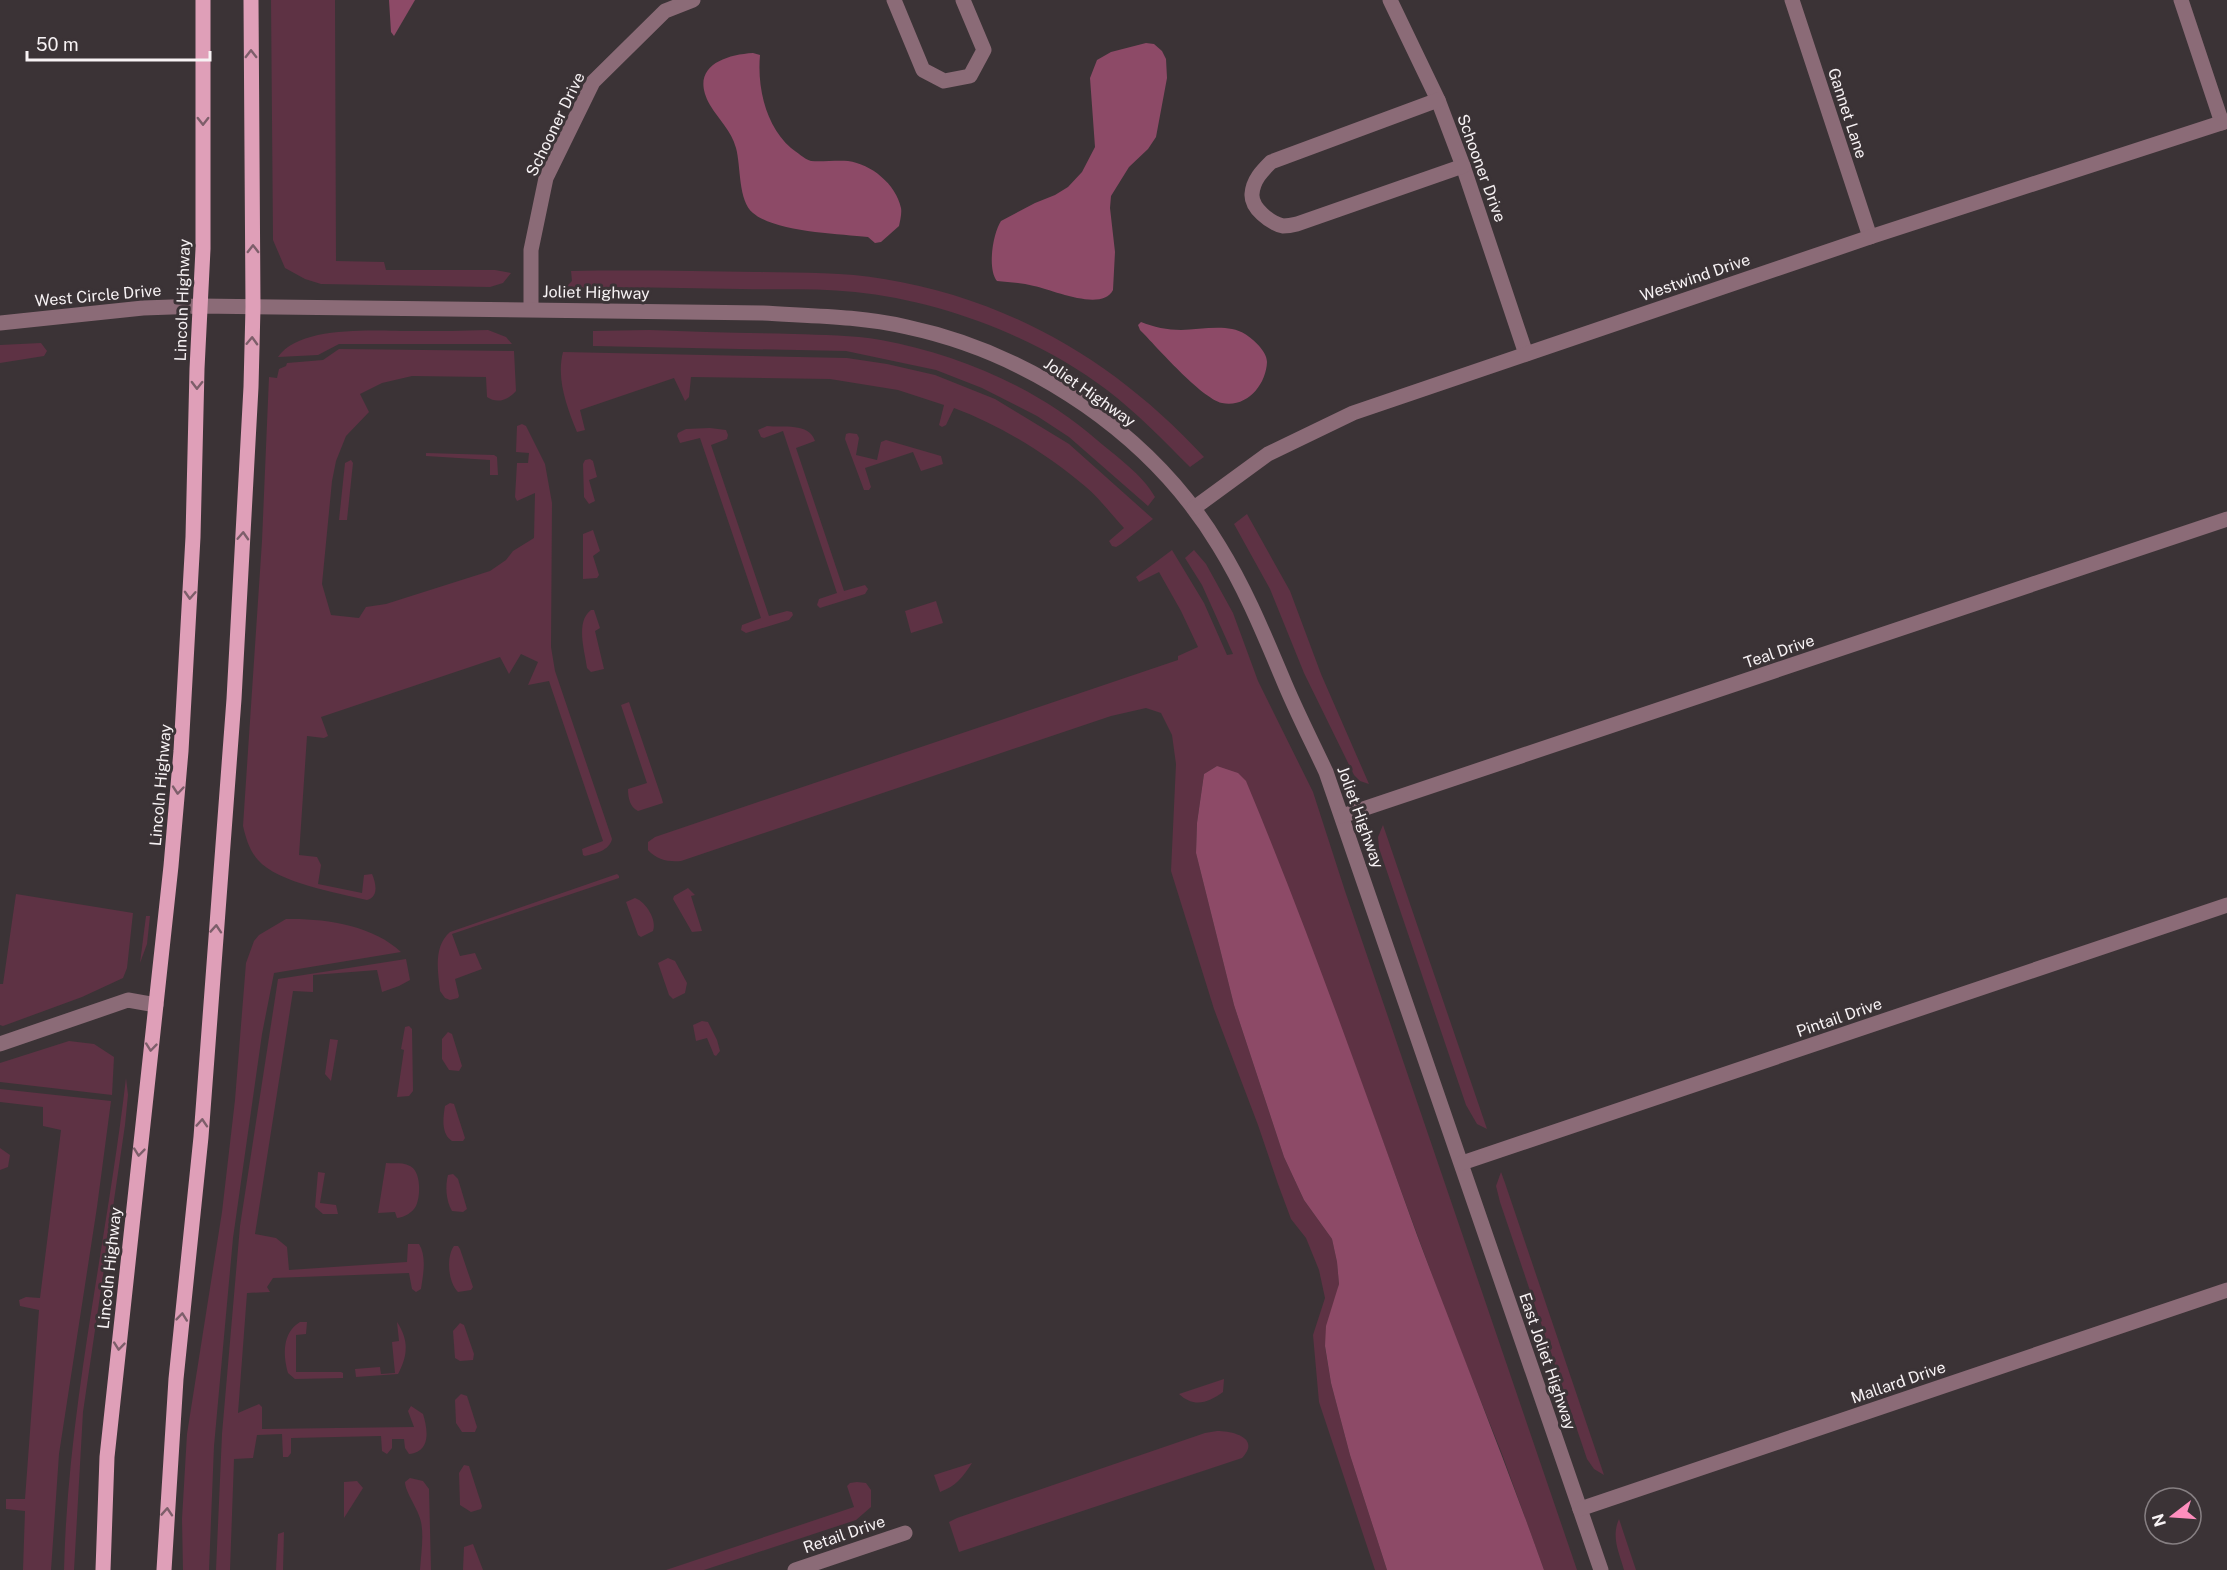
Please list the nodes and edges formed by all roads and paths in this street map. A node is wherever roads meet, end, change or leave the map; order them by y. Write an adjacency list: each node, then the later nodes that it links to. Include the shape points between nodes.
1 (203, 0): 13 (main road, Lincoln Highway, one-way to 13)
2 (251, 0): 14 (main road, one-way to 2)
3 (693, 0): 15 (street, Schooner Drive, via 665,11 593,82 546,178 531,250)
4 (894, 0): 5 (street, via 923,70 944,81 970,76 984,50)
5 (963, 0)
6 (1390, 0): 9 (street, Schooner Drive)
7 (1792, 0): 12 (street, Gannet Lane)
8 (2181, 0): 10 (street)
9 (1438, 100): 11 (street, Schooner Drive); 11 (street, via 1271,162 1259,175 1252,199 1264,217 1282,226 1297,224)
10 (2225, 122): 12 (street, Westwind Drive)
11 (1463, 166): 17 (street, Schooner Drive)
12 (1870, 237): 17 (street, Westwind Drive)
13 (200, 306): 14 (street, Joliet Highway); 16 (street, West Circle Drive); 22 (main road, Lincoln Highway, one-way to 22, via 181,751)
14 (253, 307): 15 (street, Joliet Highway); 29 (main road, one-way to 14, via 176,1379 201,1137 234,699)
15 (531, 309): 18 (street, Joliet Highway, via 842,318 907,327 955,340 1050,382 1156,464)
16 (0, 322)
17 (1526, 354): 18 (street, Westwind Drive, via 1353,413 1268,454)
18 (1194, 508): 20 (street, Joliet Highway, via 1246,593)
19 (2227, 519): 20 (street, Teal Drive)
20 (1342, 816): 24 (street, Joliet Highway)
21 (2227, 905): 24 (street, Pintail Drive)
22 (156, 1005): 23 (street, via 128,1000); 28 (main road, Lincoln Highway, one-way to 28, via 107,1457)
23 (0, 1044)
24 (1462, 1163): 26 (street, East Joliet Highway)
25 (2227, 1290): 26 (street, Mallard Drive)
26 (1580, 1509): 31 (street, East Joliet Highway)
27 (905, 1533): 30 (street, Retail Drive)
28 (103, 1570)
29 (164, 1570)
30 (795, 1570)
31 (1601, 1570)

